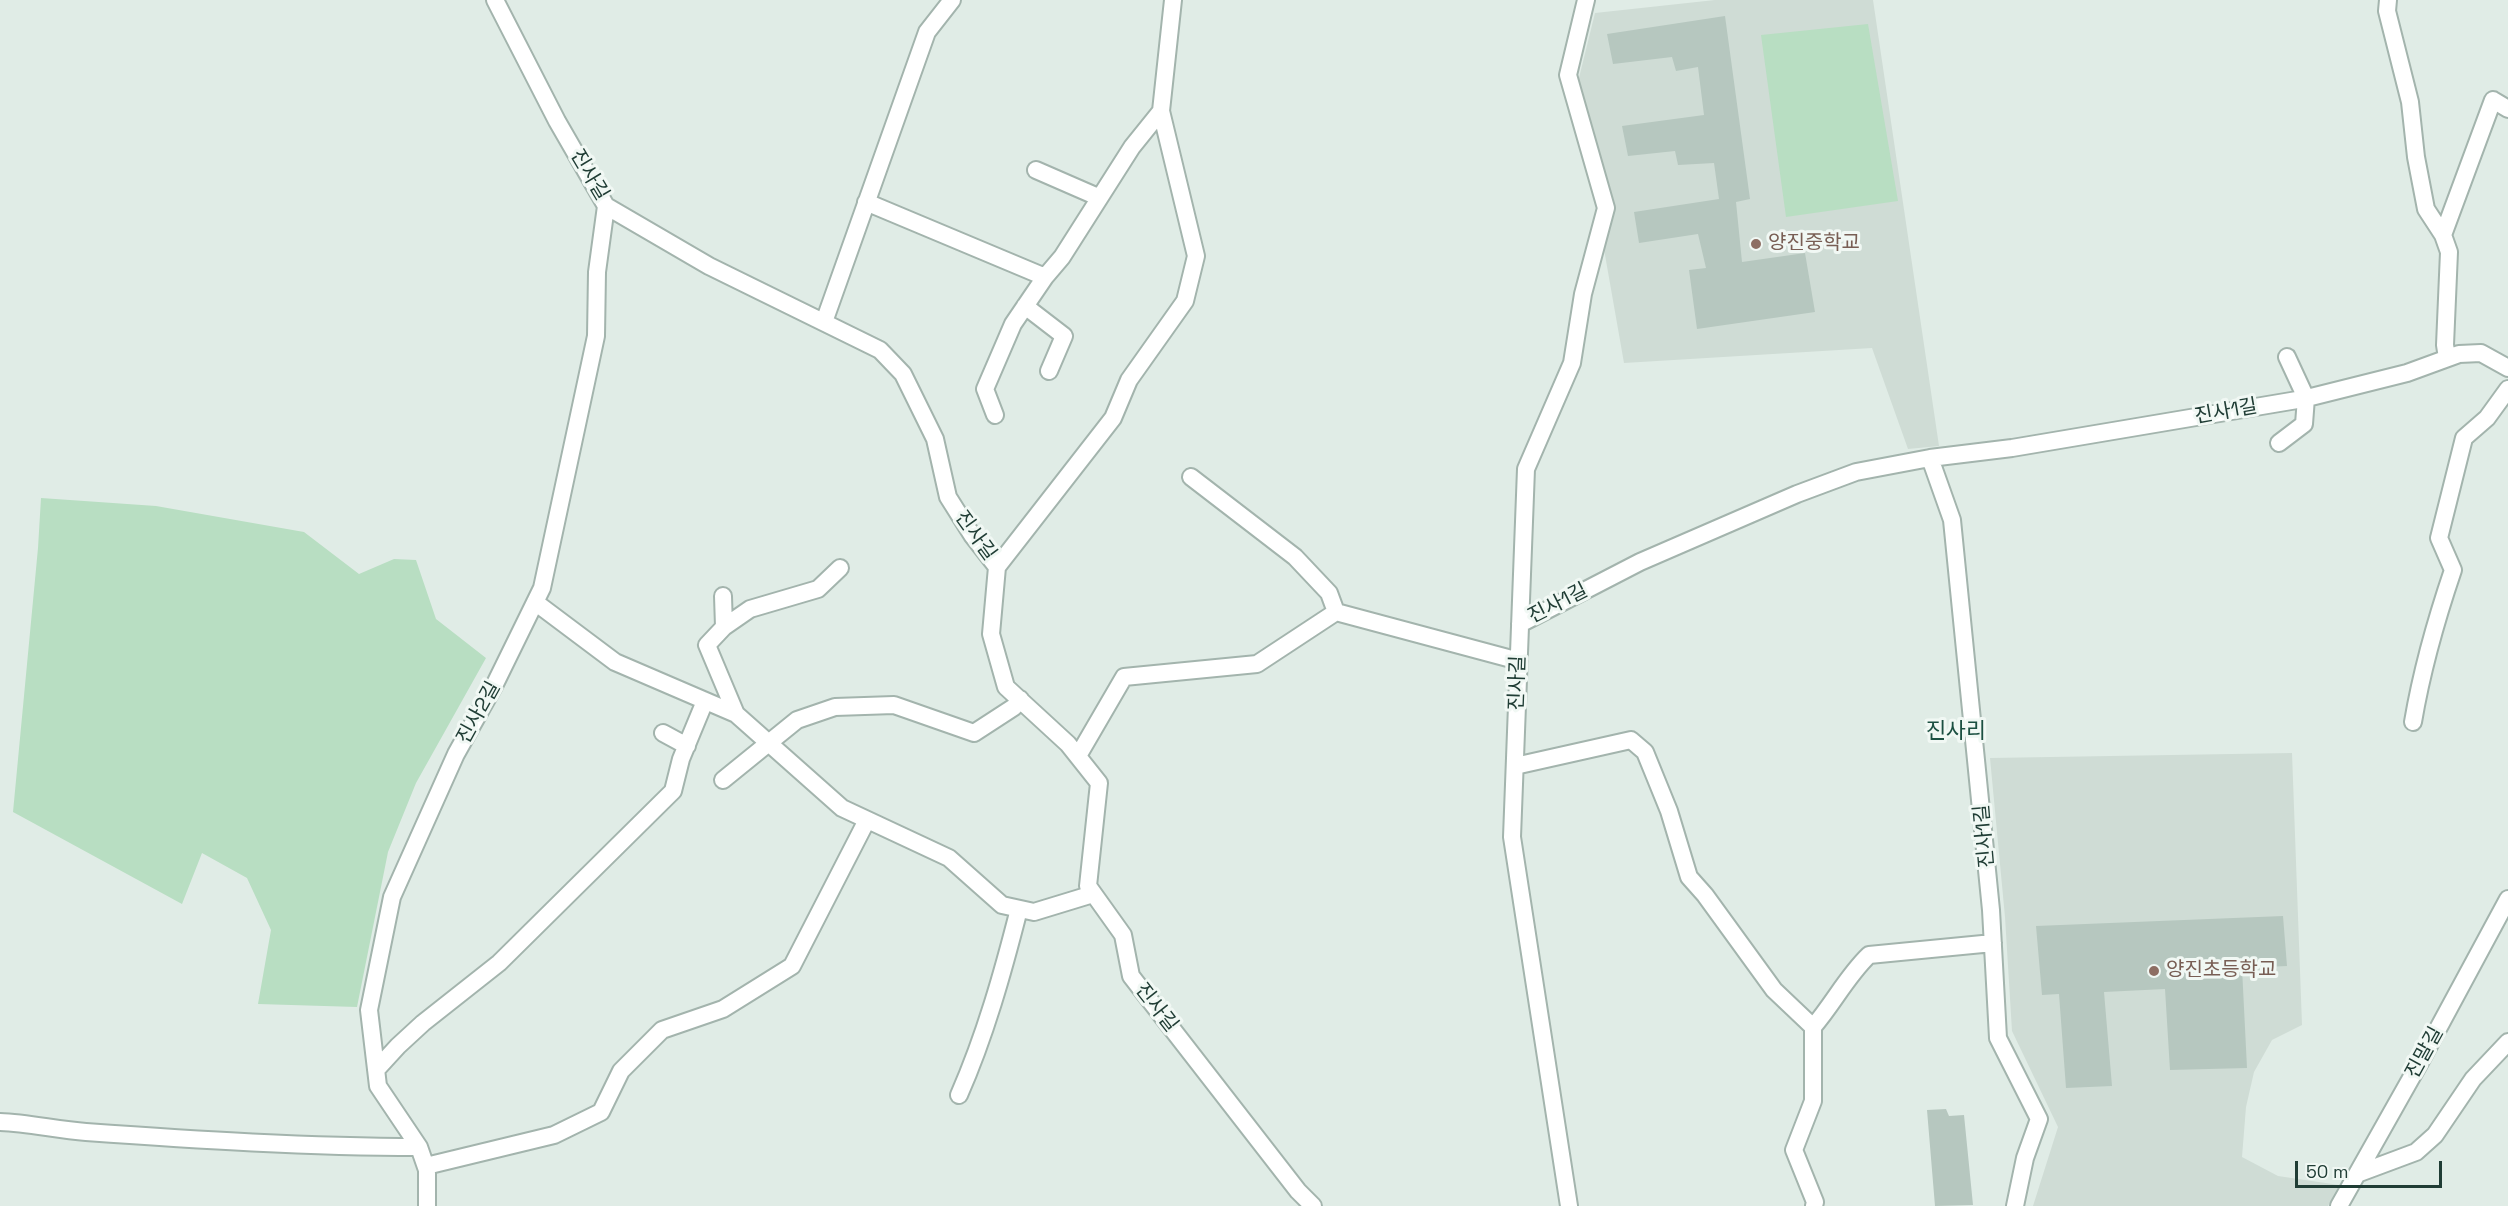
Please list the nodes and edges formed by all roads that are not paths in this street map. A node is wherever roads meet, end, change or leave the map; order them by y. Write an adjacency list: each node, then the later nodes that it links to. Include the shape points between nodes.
1 (495, 0): 11 (street, 진사길)
2 (952, 0): 10 (street, via 927,33)
3 (1173, 0): 7 (street)
4 (1587, 0): 31 (street, 진사길, via 1568,75 1606,208 1583,294 1572,363 1526,469)
5 (2388, 0): 12 (street, via 2387,11 2410,102 2426,209)
6 (2508, 109): 12 (street, via 2493,100)
7 (1161, 111): 9 (street); 26 (street, via 1196,256 1185,301 1129,380 1113,417)
8 (1036, 170): 9 (street)
9 (1098, 197): 13 (street, via 1062,257)
10 (866, 202): 13 (street); 15 (street)
11 (606, 206): 15 (street, 진사길, via 709,266); 29 (street, 진사2길, via 597,272 596,336 542,588)
12 (2443, 235): 17 (street, via 2449,252)
13 (1045, 277): 14 (street)
14 (1025, 306): 19 (street, via 1064,336); 22 (street, via 1012,324 985,389)
15 (824, 322): 26 (street, 진사길, via 880,350 903,374 934,439 948,497)
16 (2287, 357): 21 (street)
17 (2447, 358): 18 (street, via 2481,353); 21 (street, 진사1길, via 2407,373)
18 (2508, 368)
19 (1049, 371)
20 (2508, 389): 37 (street, via 2487,418 2464,438 2439,538 2453,570 2420,680)
21 (2306, 398): 23 (street, via 2304,424); 24 (street, 진사1길, via 2012,448)
22 (995, 415)
23 (2279, 443)
24 (1930, 458): 31 (street, 진사1길, via 1856,472 1797,494 1640,562); 48 (street, 진사1길, via 1952,520)
25 (1191, 477): 30 (street, via 1295,557 1329,593)
26 (998, 567): 34 (street, 진사길, via 991,634 1006,687)
27 (840, 568): 32 (street, via 818,589 750,609)
28 (723, 596): 32 (street)
29 (535, 602): 35 (street, via 615,662); 51 (street, 진사2길, via 456,754 392,897 369,1010)
30 (1336, 612): 33 (street); 41 (street, via 1257,664 1124,677)
31 (1520, 624): 33 (street, 진사길)
32 (724, 627): 36 (street, via 706,645)
33 (1519, 661): 42 (street, 진사길)
34 (1020, 699): 39 (street, via 974,733 894,705 835,707 797,720); 41 (street, 진사길)
35 (705, 701): 36 (street); 40 (street)
36 (736, 714): 39 (street)
37 (2413, 722)
38 (663, 733): 40 (street)
39 (769, 745): 43 (street); 44 (street, via 842,808)
40 (687, 746): 51 (street, via 673,790 499,963 423,1023)
41 (1078, 756): 45 (street, 진사길, via 1099,783 1088,886)
42 (1515, 766): 49 (street, via 1631,740 1645,752 1689,877 1774,990); 59 (street, 진사길, via 1512,837)
43 (723, 780)
44 (867, 820): 47 (street, via 949,858 1002,905); 55 (street, via 792,966 723,1009 662,1030 621,1071 601,1112 554,1135)
45 (1093, 894): 47 (street, via 1034,912); 58 (street, 진사길, via 1123,935 1131,976)
46 (2508, 899): 56 (street, 진말길)
47 (1019, 909): 52 (street, via 993,1004)
48 (1993, 943): 49 (street, via 1869,955 1854,969); 61 (street, 진사1길, via 1998,1038 2039,1119 2025,1158)
49 (1813, 1027): 60 (street, via 1813,1101 1794,1150)
50 (2508, 1042): 56 (street, via 2473,1079 2435,1135 2422,1147)
51 (376, 1070): 54 (street, 진사2길, via 378,1086)
52 (959, 1095)
53 (0, 1122): 54 (street, via 84,1132 311,1146)
54 (419, 1147): 55 (street, 진사2길)
55 (426, 1166): 57 (street, 진사2길)
56 (2357, 1174): 62 (street, 진말길)
57 (427, 1206)
58 (1313, 1206)
59 (1569, 1206)
60 (1814, 1206)
61 (2015, 1206)
62 (2338, 1206)

